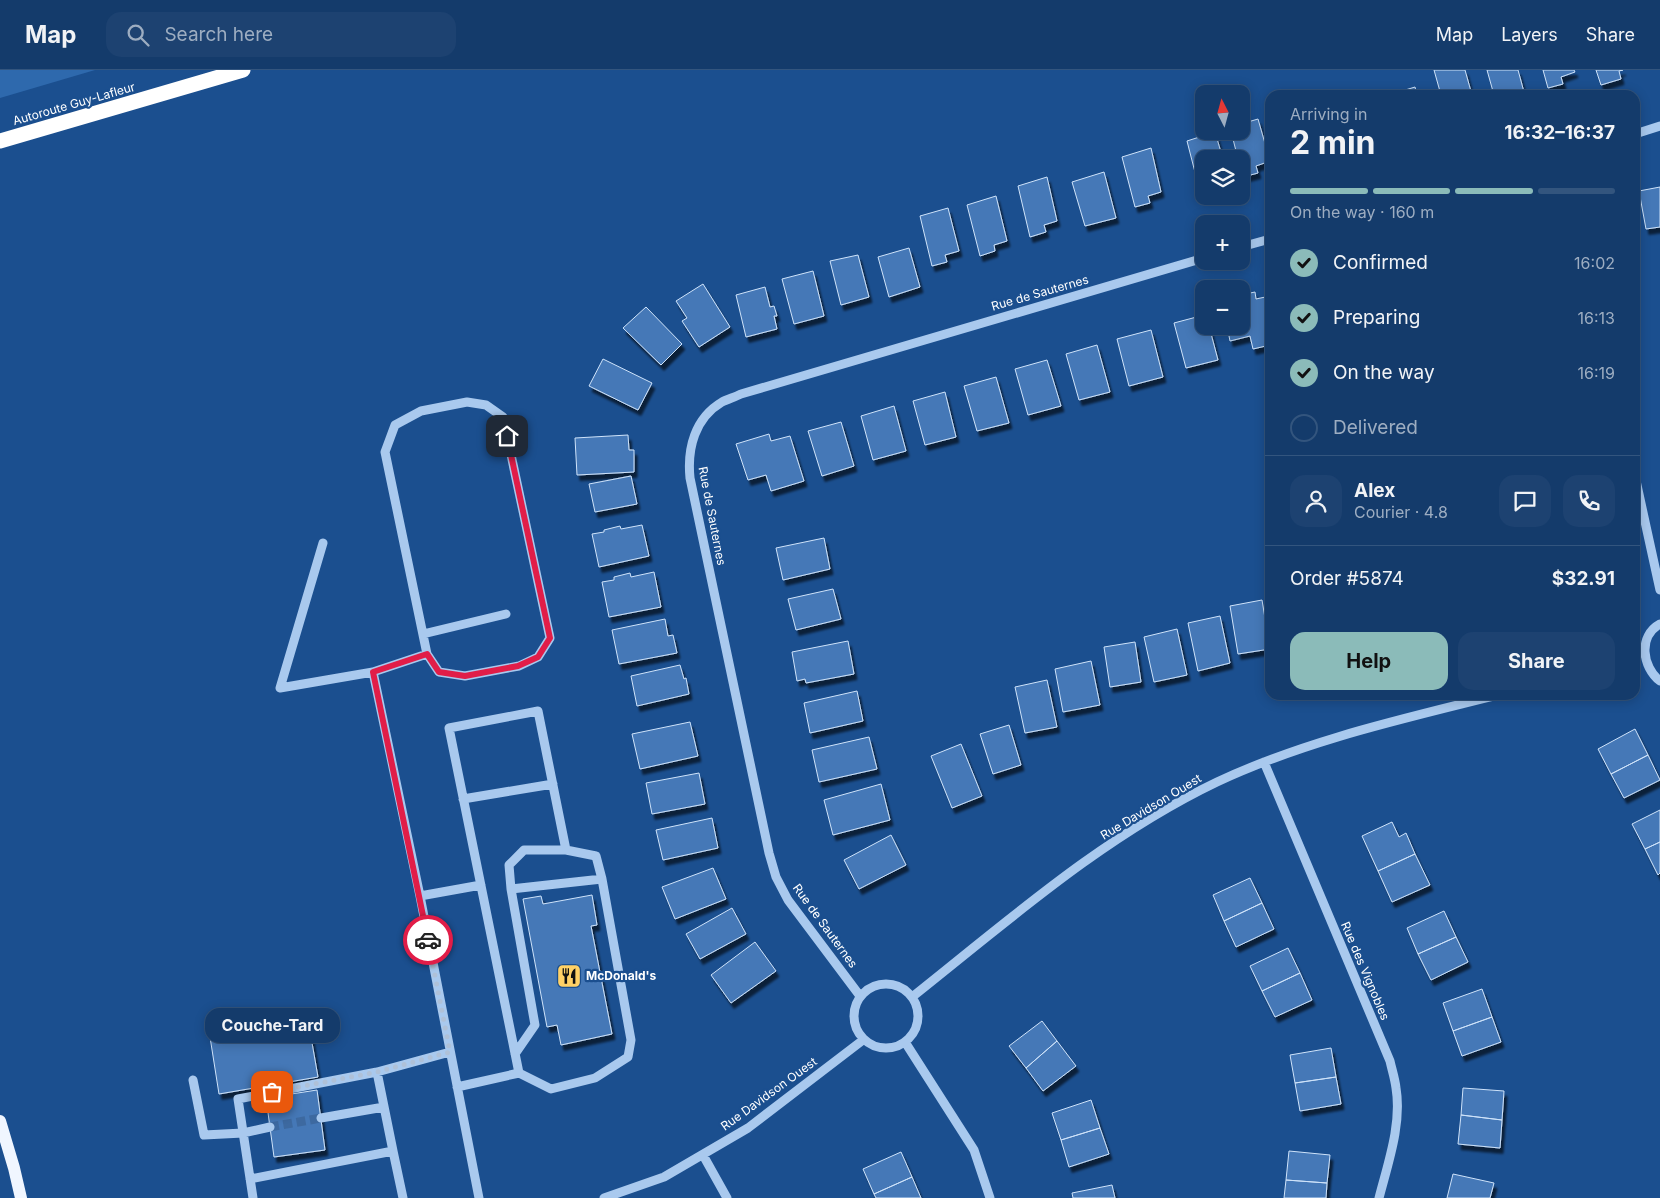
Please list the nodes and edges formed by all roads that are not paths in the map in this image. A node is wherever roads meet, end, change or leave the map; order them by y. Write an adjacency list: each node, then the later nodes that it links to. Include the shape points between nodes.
1 (243, 70): 4 (highway, Autoroute Guy-Lafleur)
2 (1660, 126): 3 (street)
3 (1640, 132)
4 (0, 141)
5 (1265, 240): 6 (street)
6 (1250, 245)
7 (1195, 261): 28 (street, Rue de Sauternes, via 741,394 722,402 696,429 688,462 690,478 769,853 776,877 788,900)
8 (1640, 499): 10 (street)
9 (323, 543): 17 (street, via 280,688)
10 (1660, 590)
11 (506, 614): 13 (street)
12 (1660, 624): 15 (street, via 1646,640)
13 (423, 634): 14 (street); 14 (street, via 385,452 395,425 421,411 467,402 486,405 503,417 550,638 538,657 518,666 465,676 439,672)
14 (427, 654): 17 (street)
15 (1644, 657): 16 (street); 18 (street, via 1648,668)
16 (1640, 658)
17 (373, 672): 27 (street)
18 (1660, 681)
19 (1478, 700): 20 (street, Rue Davidson Ouest, via 1378,725)
20 (1264, 762): 29 (street, Rue Davidson Ouest, via 1174,805 1080,865); 53 (street, Rue des Vignobles, via 1390,1062 1397,1114)
21 (552, 784): 22 (street); 22 (street, via 538,711 449,728); 23 (street)
22 (464, 799): 25 (street)
23 (566, 850): 24 (street, via 596,856); 26 (street, via 524,850 509,865)
24 (602, 879): 26 (street); 35 (street, via 632,1040 628,1057 596,1078 551,1088)
25 (481, 885): 27 (street); 33 (street)
26 (511, 889): 33 (street, via 535,1025)
27 (420, 896): 32 (street)
28 (860, 996): 29 (street, via 872,987 886,984 901,987); 30 (street, via 853,1018 856,1030)
29 (912, 998): 31 (street, via 918,1021 914,1033)
30 (864, 1040): 31 (street, via 884,1048); 44 (street, Rue Davidson Ouest, via 748,1128)
31 (905, 1042): 52 (street, via 974,1150)
32 (450, 1052): 34 (street); 37 (street)
33 (515, 1054): 35 (street)
34 (377, 1072): 38 (street); 42 (street, via 238,1099)
35 (519, 1073): 37 (street)
36 (193, 1080): 42 (street, via 204,1135)
37 (457, 1087): 49 (street)
38 (384, 1107): 39 (street); 43 (street)
39 (321, 1118)
40 (0, 1122): 46 (main road)
41 (270, 1127): 42 (street)
42 (242, 1133): 45 (street)
43 (393, 1151): 45 (street); 48 (street)
44 (703, 1155): 50 (street, Rue Davidson Ouest, via 664,1177); 51 (street)
45 (250, 1179): 47 (street)
46 (21, 1198)
47 (253, 1198)
48 (403, 1198)
49 (479, 1198)
50 (604, 1198)
51 (728, 1198)
52 (990, 1198)
53 (1379, 1198)

